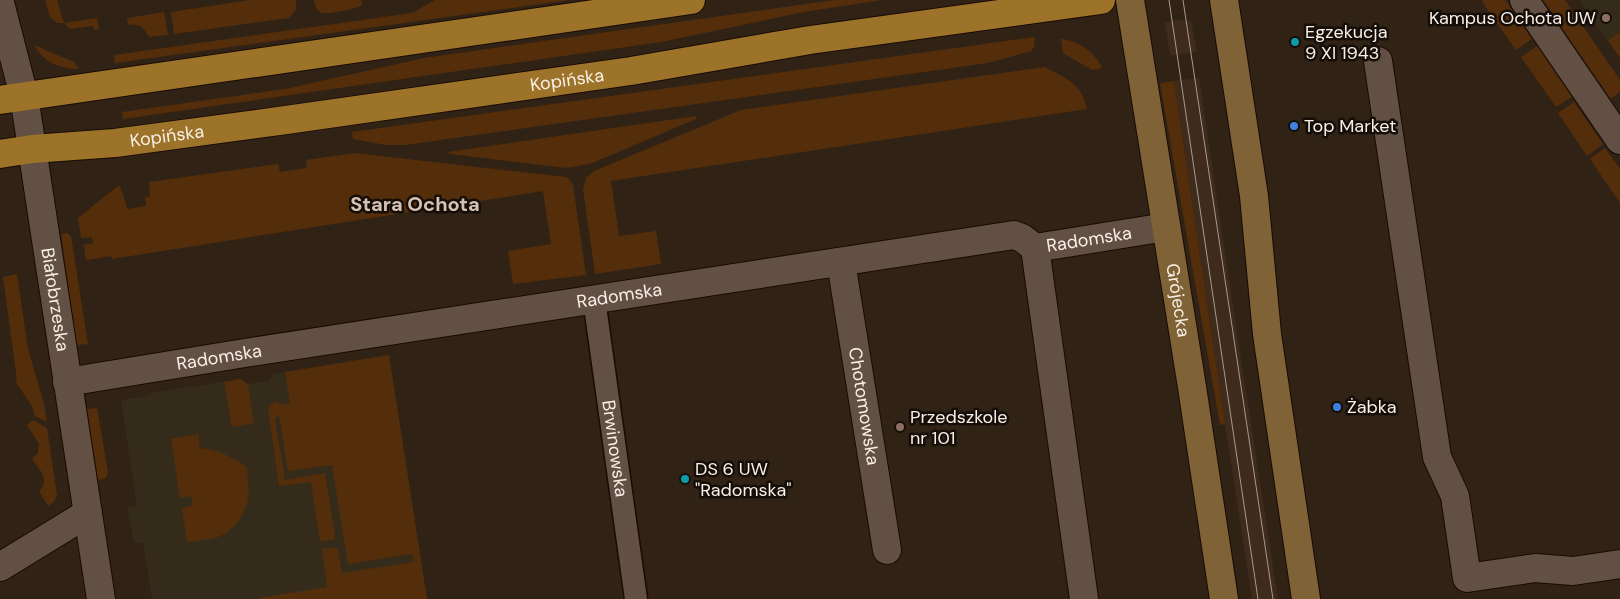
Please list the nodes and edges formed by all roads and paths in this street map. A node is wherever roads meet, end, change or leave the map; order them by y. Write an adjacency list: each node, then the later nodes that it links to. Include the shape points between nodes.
1 (691, 0): 8 (main road)
2 (1101, 0): 10 (main road, Kopińska, via 810,40 631,71 267,122 115,143)
3 (1130, 0): 12 (main road, Grójecka)
4 (1224, 0): 26 (main road, via 1254,196 1267,334)
5 (1524, 0): 9 (street)
6 (0, 3): 8 (street, Białobrzeska)
7 (1378, 61): 21 (street, via 1437,457 1455,496)
8 (12, 98): 10 (street, Białobrzeska)
9 (1620, 140)
10 (32, 149): 11 (main road, Kopińska); 16 (street, Białobrzeska)
11 (0, 154)
12 (1166, 227): 13 (street, Radomska); 25 (main road, Grójecka)
13 (1034, 248): 14 (street, Radomska, via 1014,235); 24 (street)
14 (841, 262): 15 (street, Radomska); 18 (street, Chotomowska)
15 (594, 299): 16 (street, Radomska); 23 (street, Brwinowska)
16 (68, 382): 17 (street, Białobrzeska)
17 (88, 513): 20 (street); 22 (street, Białobrzeska)
18 (887, 550)
19 (1620, 564): 21 (street, via 1574,571 1535,568)
20 (0, 567)
21 (1466, 589)
22 (101, 599)
23 (636, 599)
24 (1084, 599)
25 (1224, 599)
26 (1306, 599)

